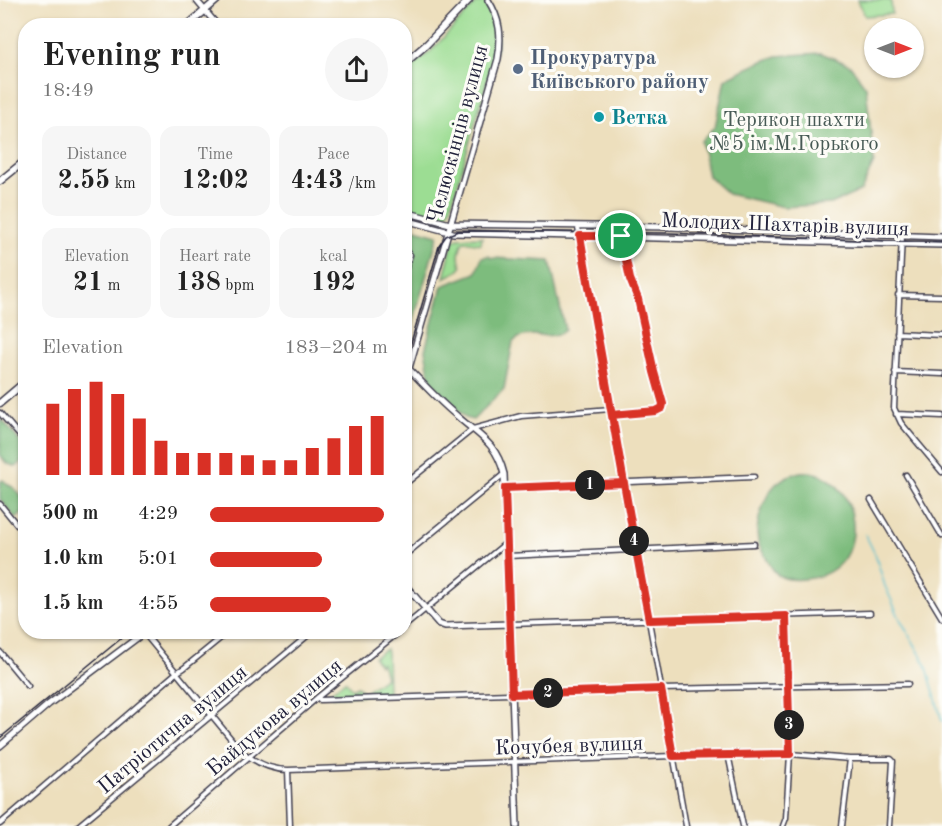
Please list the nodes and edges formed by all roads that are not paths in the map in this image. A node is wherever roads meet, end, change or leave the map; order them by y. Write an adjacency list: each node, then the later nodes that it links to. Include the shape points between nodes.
1 (196, 0): 5 (main road)
2 (217, 0): 5 (main road)
3 (469, 0): 8 (main road)
4 (488, 0): 13 (main road, Челюскінців вулиця, via 500,25 500,47)
5 (205, 10): 6 (main road); 7 (main road)
6 (196, 18)
7 (212, 18)
8 (412, 57)
9 (18, 166): 10 (main road)
10 (0, 181)
11 (412, 215): 13 (main road, Молодих Шахтарів вулиця)
12 (412, 222): 16 (main road, Молодих Шахтарів вулиця)
13 (450, 224): 15 (main road, Молодих Шахтарів вулиця); 16 (main road, Челюскінців вулиця)
14 (621, 226): 15 (main road, Молодих Шахтарів вулиця); 18 (street); 19 (main road, Молодих Шахтарів вулиця)
15 (578, 227): 17 (street)
16 (447, 232): 17 (main road, Молодих Шахтарів вулиця); 27 (main road, Челюскінців вулиця)
17 (580, 236): 18 (main road, Молодих Шахтарів вулиця); 33 (street)
18 (621, 236): 21 (main road, Молодих Шахтарів вулиця); 36 (street, via 662,408)
19 (902, 236): 20 (main road, Молодих Шахтарів вулиця); 21 (street)
20 (942, 237)
21 (902, 244): 22 (main road, Молодих Шахтарів вулиця); 23 (street)
22 (942, 245)
23 (898, 295): 24 (street); 25 (street)
24 (942, 296)
25 (897, 333): 26 (street); 29 (street)
26 (942, 335)
27 (412, 358)
28 (412, 372): 38 (main road)
29 (895, 372): 30 (street); 35 (street)
30 (942, 374)
31 (18, 388): 32 (main road)
32 (0, 403)
33 (611, 409): 36 (street); 38 (street, via 521,416)
34 (0, 413): 39 (street)
35 (895, 414): 37 (street); 40 (street)
36 (612, 415): 45 (street)
37 (942, 416)
38 (473, 429): 41 (main road, via 494,448); 44 (street)
39 (18, 434)
40 (942, 472)
41 (504, 474): 46 (main road); 53 (street)
42 (906, 475): 50 (street)
43 (754, 477): 45 (street)
44 (412, 478)
45 (624, 483): 46 (street); 54 (street)
46 (505, 488): 51 (main road)
47 (871, 500): 60 (street)
48 (0, 504): 49 (street)
49 (18, 524)
50 (942, 536)
51 (507, 542): 55 (main road); 57 (street)
52 (754, 544): 54 (street)
53 (412, 549)
54 (636, 551): 55 (street); 62 (street)
55 (508, 556): 63 (main road)
56 (412, 593): 57 (main road)
57 (425, 609): 61 (street); 63 (main road, via 445,626)
58 (870, 613): 59 (street)
59 (786, 616): 62 (street); 73 (street)
60 (942, 618)
61 (412, 620)
62 (649, 620): 63 (street); 74 (street)
63 (510, 624): 75 (main road)
64 (135, 639): 78 (main road)
65 (149, 639): 70 (street)
66 (219, 639): 70 (street)
67 (304, 639): 77 (street, Патріотична вулиця)
68 (390, 639): 76 (street, Байдукова вулиця)
69 (0, 652): 72 (street)
70 (176, 673): 77 (street); 86 (street)
71 (908, 684): 73 (street)
72 (28, 686)
73 (788, 686): 74 (street); 80 (street)
74 (661, 689): 75 (street); 81 (street)
75 (512, 694): 76 (street); 84 (main road)
76 (318, 698): 82 (street, Байдукова вулиця)
77 (211, 716): 82 (street); 87 (street, Патріотична вулиця)
78 (0, 746)
79 (728, 754): 80 (street, Кочубея вулиця); 81 (street, Кочубея вулиця); 92 (street)
80 (790, 754): 83 (street, Кочубея вулиця); 93 (street)
81 (673, 756): 84 (street, Кочубея вулиця); 91 (street)
82 (249, 758): 85 (street, Кочубея вулиця); 88 (street, Байдукова вулиця)
83 (850, 759): 94 (street); 95 (street, Кочубея вулиця, via 893,761)
84 (515, 761): 85 (street, Кочубея вулиця); 90 (main road)
85 (288, 770): 89 (street)
86 (0, 824)
87 (78, 826)
88 (168, 826)
89 (290, 826)
90 (517, 826)
91 (686, 826)
92 (743, 826)
93 (783, 826)
94 (842, 826)
95 (889, 826)

